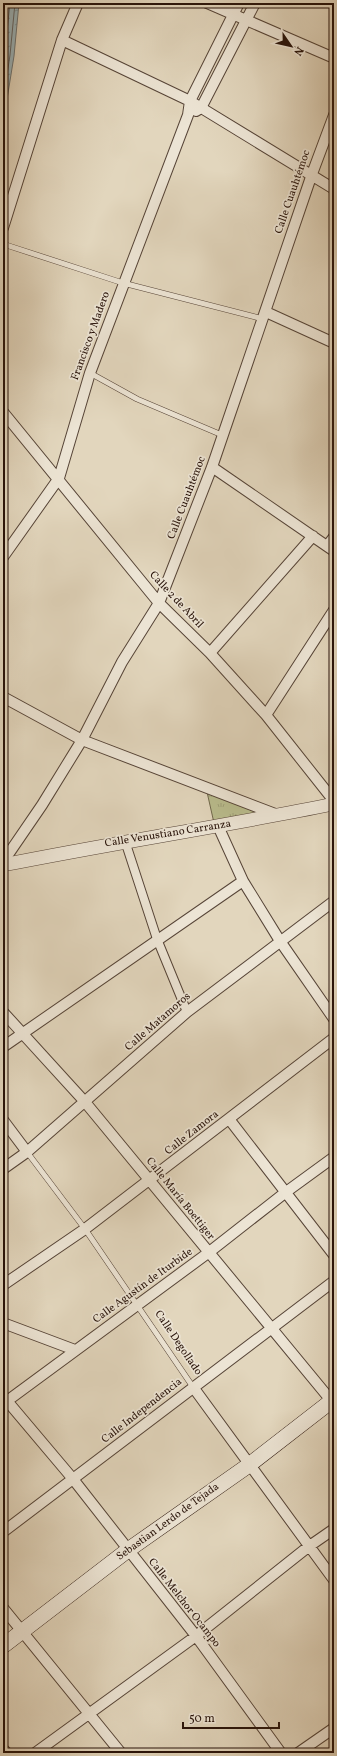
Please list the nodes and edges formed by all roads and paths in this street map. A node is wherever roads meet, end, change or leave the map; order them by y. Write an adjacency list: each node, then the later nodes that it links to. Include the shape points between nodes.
1 (78, 3): 7 (street)
2 (207, 3): 5 (street)
3 (239, 3): 5 (street, Francisco y Madero)
4 (255, 3): 6 (street)
5 (234, 14): 6 (street); 9 (street, Francisco y Madero)
6 (247, 20): 8 (street); 10 (street)
7 (62, 40): 9 (street); 15 (street)
8 (334, 58)
9 (190, 101): 10 (street); 11 (street, Francisco y Madero)
10 (201, 108): 11 (street); 13 (street)
11 (188, 115): 17 (street, Francisco y Madero)
12 (334, 115): 13 (street, Calle Cuauhtémoc)
13 (312, 174): 14 (street); 18 (street, Calle Cuauhtémoc)
14 (334, 189)
15 (3, 228)
16 (3, 244): 17 (lane)
17 (123, 283): 18 (lane); 20 (street, Francisco y Madero)
18 (265, 316): 19 (street); 22 (street, Calle Cuauhtémoc)
19 (334, 343)
20 (90, 373): 22 (lane, via 137,399); 24 (street, Francisco y Madero)
21 (3, 412): 24 (street, Calle 2 de Abril)
22 (222, 435): 23 (street, Calle Cuauhtémoc)
23 (212, 467): 25 (street); 29 (street, Calle Cuauhtémoc)
24 (59, 478): 28 (street, Francisco y Madero); 29 (street, Calle 2 de Abril)
25 (313, 536): 27 (street); 31 (street)
26 (334, 536): 27 (street)
27 (330, 548)
28 (3, 557)
29 (159, 602): 31 (street, Calle 2 de Abril); 34 (street, Calle Cuauhtémoc, via 122,662)
30 (334, 610): 33 (street)
31 (210, 653): 33 (street, Calle 2 de Abril)
32 (3, 697): 34 (street)
33 (266, 715): 35 (street, Calle 2 de Abril)
34 (82, 740): 38 (street); 41 (street, Calle Cuauhtémoc)
35 (330, 789): 36 (street, Calle 2 de Abril)
36 (334, 801)
37 (334, 804): 38 (street, Calle Venustiano Carranza)
38 (278, 815): 39 (street, Calle Venustiano Carranza)
39 (218, 826): 40 (street, Calle Venustiano Carranza); 43 (street)
40 (125, 841): 42 (street, Calle Venustiano Carranza); 45 (street)
41 (3, 862)
42 (3, 865)
43 (243, 881): 45 (street); 46 (street)
44 (334, 901): 46 (street, Calle Matamoros)
45 (157, 939): 48 (street); 50 (street)
46 (280, 941): 48 (street, Calle Matamoros); 49 (street)
47 (3, 1012): 50 (street, Calle María Boettiger)
48 (187, 1012): 53 (street, Calle Matamoros)
49 (334, 1019)
50 (22, 1032): 52 (street); 53 (street, Calle María Boettiger)
51 (334, 1038): 54 (street, Calle Zamora)
52 (3, 1047)
53 (85, 1102): 56 (street, Calle Matamoros); 59 (street, Calle María Boettiger)
54 (229, 1119): 59 (street, Calle Zamora); 60 (street)
55 (3, 1120): 56 (street, Calle Degollado)
56 (27, 1152): 58 (street, Calle Matamoros); 61 (lane, Calle Degollado)
57 (334, 1158): 60 (street, Calle Agustín de Iturbide)
58 (3, 1169)
59 (150, 1180): 61 (street, Calle Zamora); 62 (street, Calle María Boettiger)
60 (286, 1192): 62 (street, Calle Agustín de Iturbide); 63 (street)
61 (85, 1230): 65 (street, Calle Zamora); 66 (lane, Calle Degollado)
62 (208, 1253): 66 (street, Calle Agustín de Iturbide); 68 (street, Calle María Boettiger)
63 (334, 1255)
64 (334, 1281): 68 (street, Calle Independencia)
65 (3, 1285)
66 (138, 1305): 69 (street, Calle Agustín de Iturbide); 70 (lane, Calle Degollado)
67 (3, 1323): 69 (street)
68 (272, 1329): 70 (street, Calle Independencia); 72 (street, Calle María Boettiger)
69 (75, 1350): 71 (street, Calle Agustín de Iturbide)
70 (193, 1387): 73 (street, Calle Degollado); 74 (street, Calle Independencia)
71 (4, 1400): 74 (street, Calle Melchor Ocampo)
72 (333, 1401): 73 (main road, Sebastian Lerdo de Tejada)
73 (249, 1465): 77 (street, Calle Degollado); 78 (main road, Sebastian Lerdo de Tejada)
74 (72, 1479): 76 (street, Calle Independencia); 78 (street, Calle Melchor Ocampo)
75 (334, 1529): 77 (street)
76 (3, 1532)
77 (308, 1547): 79 (street, Calle Degollado); 82 (street)
78 (128, 1550): 81 (main road, Sebastian Lerdo de Tejada); 82 (street, Calle Melchor Ocampo)
79 (334, 1580)
80 (3, 1608): 81 (street)
81 (22, 1632): 83 (main road, Sebastian Lerdo de Tejada); 84 (street)
82 (196, 1636): 84 (street); 90 (street, Calle Melchor Ocampo)
83 (3, 1646)
84 (90, 1714): 88 (street); 89 (street)
85 (334, 1728): 91 (street)
86 (3, 1749): 87 (street)
87 (7, 1753)
88 (35, 1753)
89 (121, 1753)
90 (281, 1753)
91 (298, 1753)

